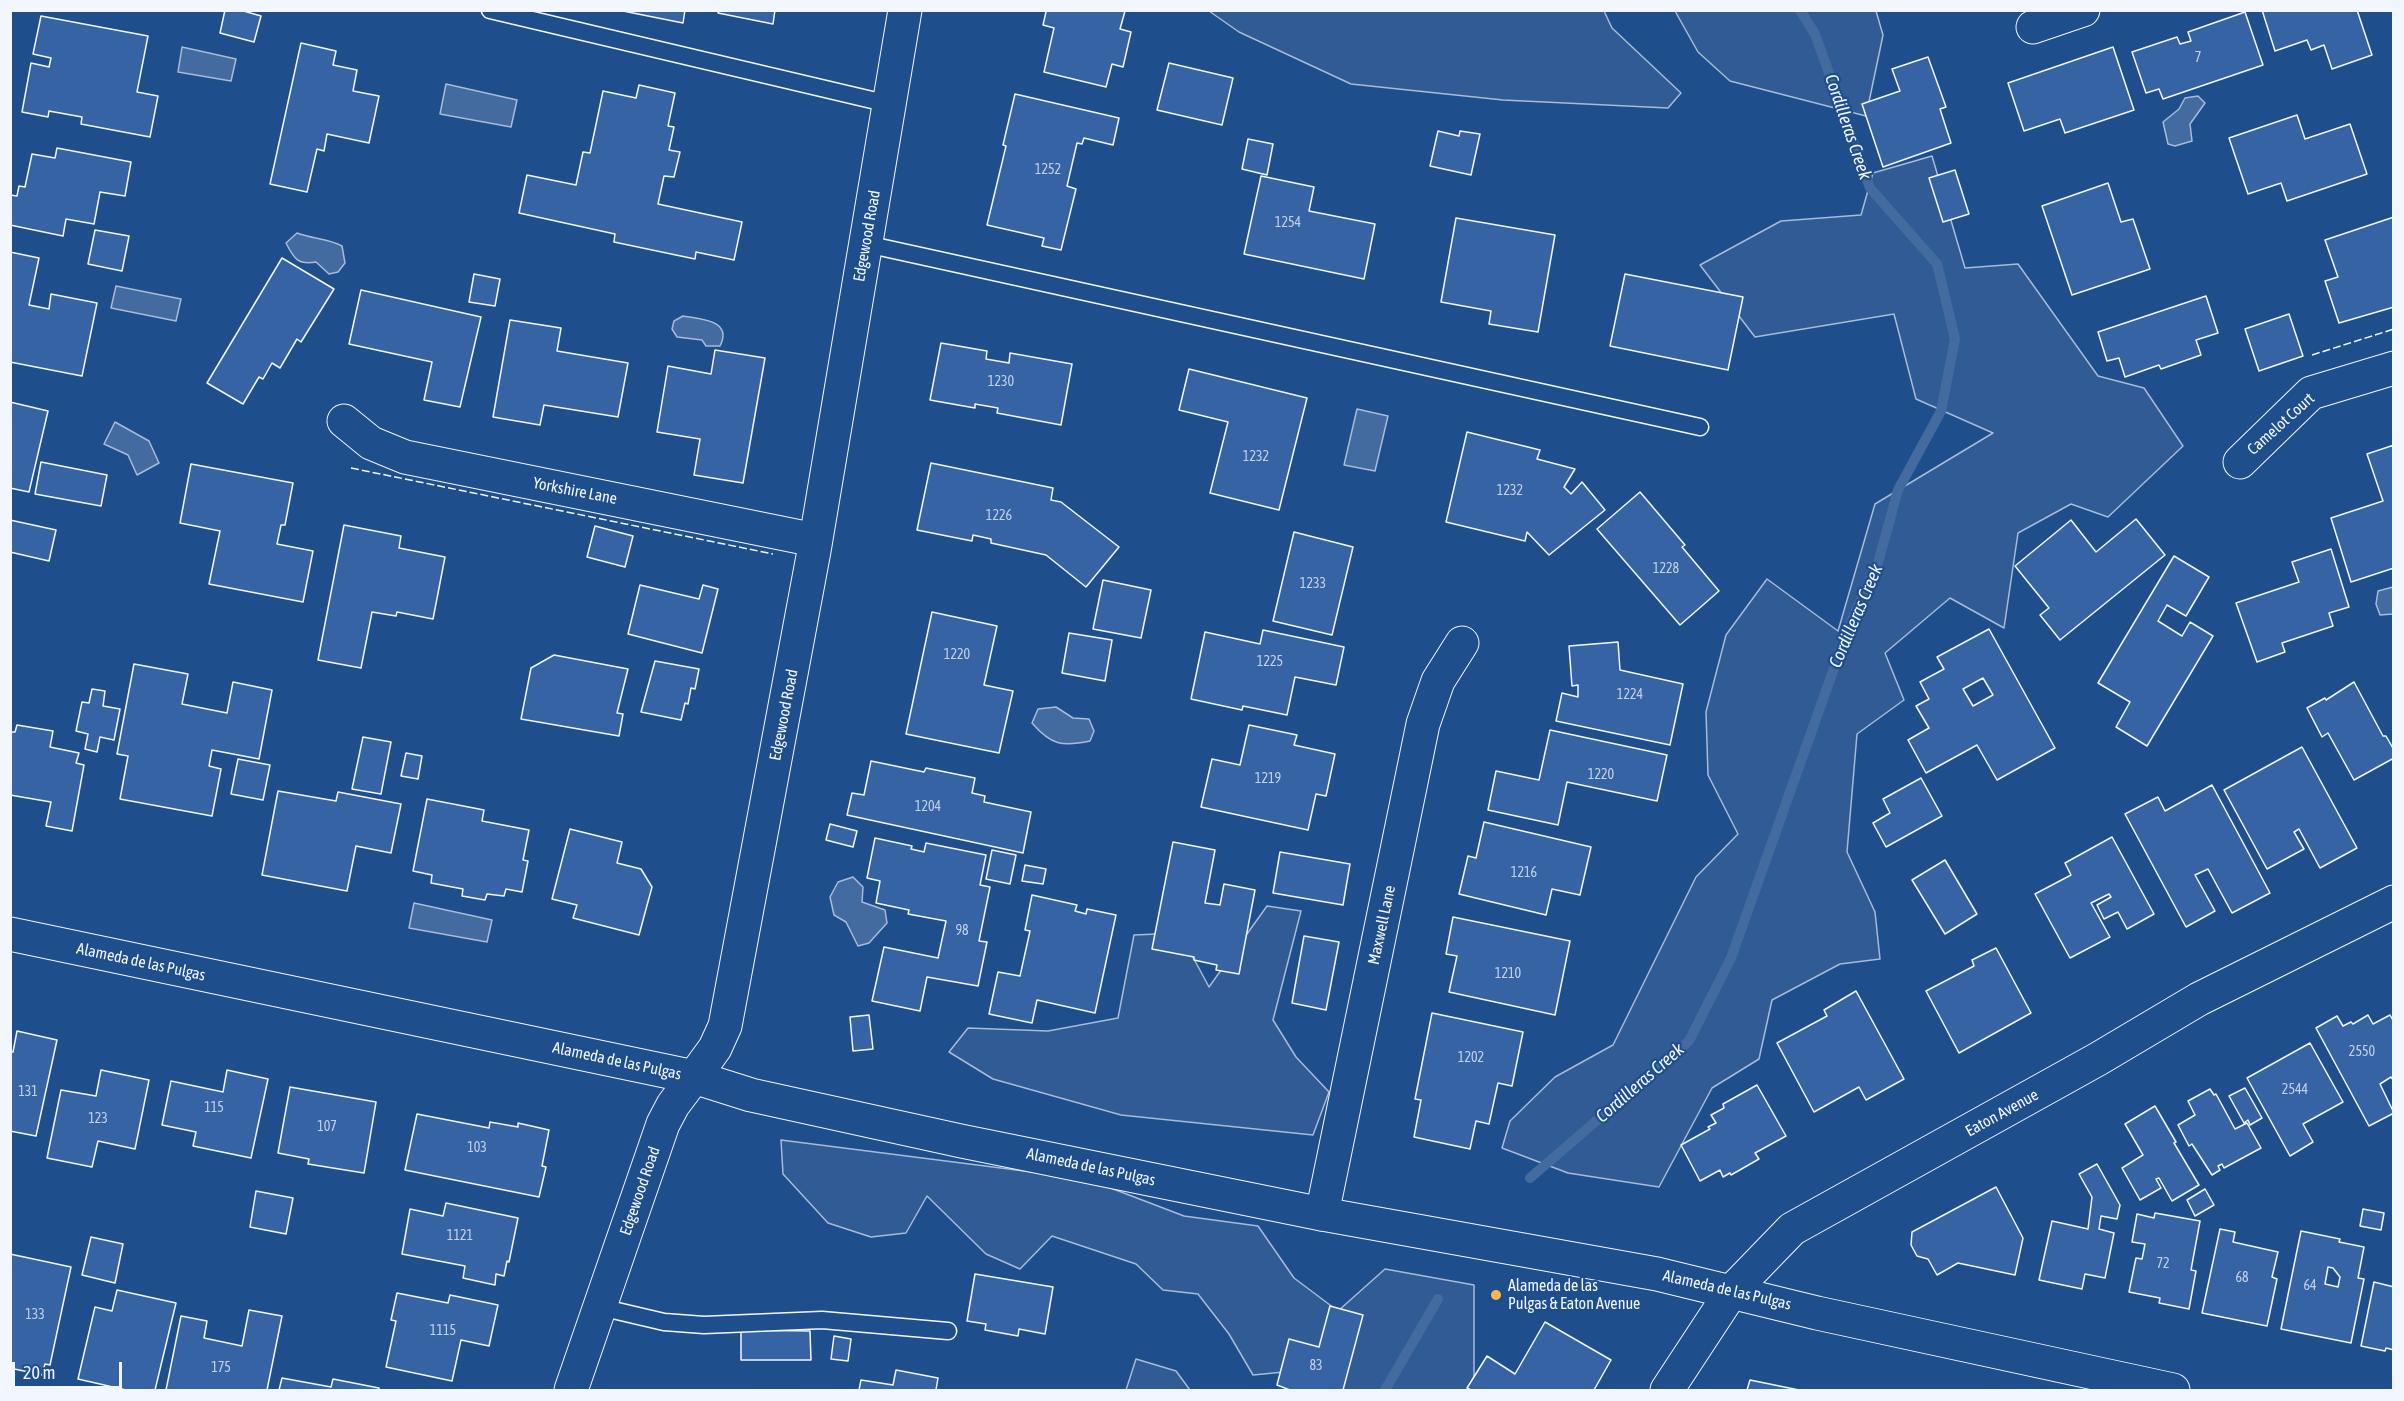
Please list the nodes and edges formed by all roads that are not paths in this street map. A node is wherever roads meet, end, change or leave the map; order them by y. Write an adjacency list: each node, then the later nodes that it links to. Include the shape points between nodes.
1 (490, 10): 5 (lane)
2 (905, 10): 5 (main road, Edgewood Road)
3 (2083, 10): 4 (main road)
4 (2033, 27)
5 (889, 104): 6 (main road, Edgewood Road)
6 (866, 244): 9 (lane); 11 (main road, Edgewood Road)
7 (2394, 368): 10 (main road, Camelot Court, via 2311,393)
8 (344, 421): 11 (main road, Yorkshire Lane, via 371,443 405,457)
9 (1700, 427)
10 (2240, 462)
11 (816, 540): 15 (main road, Edgewood Road, via 725,1026)
12 (1462, 643): 16 (main road, Maxwell Lane, via 1438,681 1423,724)
13 (2394, 902): 17 (main road, Eaton Avenue, via 2199,999 1792,1229)
14 (10, 934): 15 (main road, Alameda de las Pulgas)
15 (694, 1077): 16 (main road, Alameda de las Pulgas, via 761,1098); 18 (main road, Edgewood Road, via 663,1124)
16 (1322, 1214): 17 (main road, Alameda de las Pulgas)
17 (1732, 1291): 21 (main road, Eaton Avenue); 22 (main road, Alameda de las Pulgas)
18 (600, 1306): 19 (lane, via 664,1322 704,1325 822,1320); 20 (main road, Edgewood Road)
19 (948, 1331)
20 (571, 1390)
21 (1667, 1390)
22 (2173, 1390)

